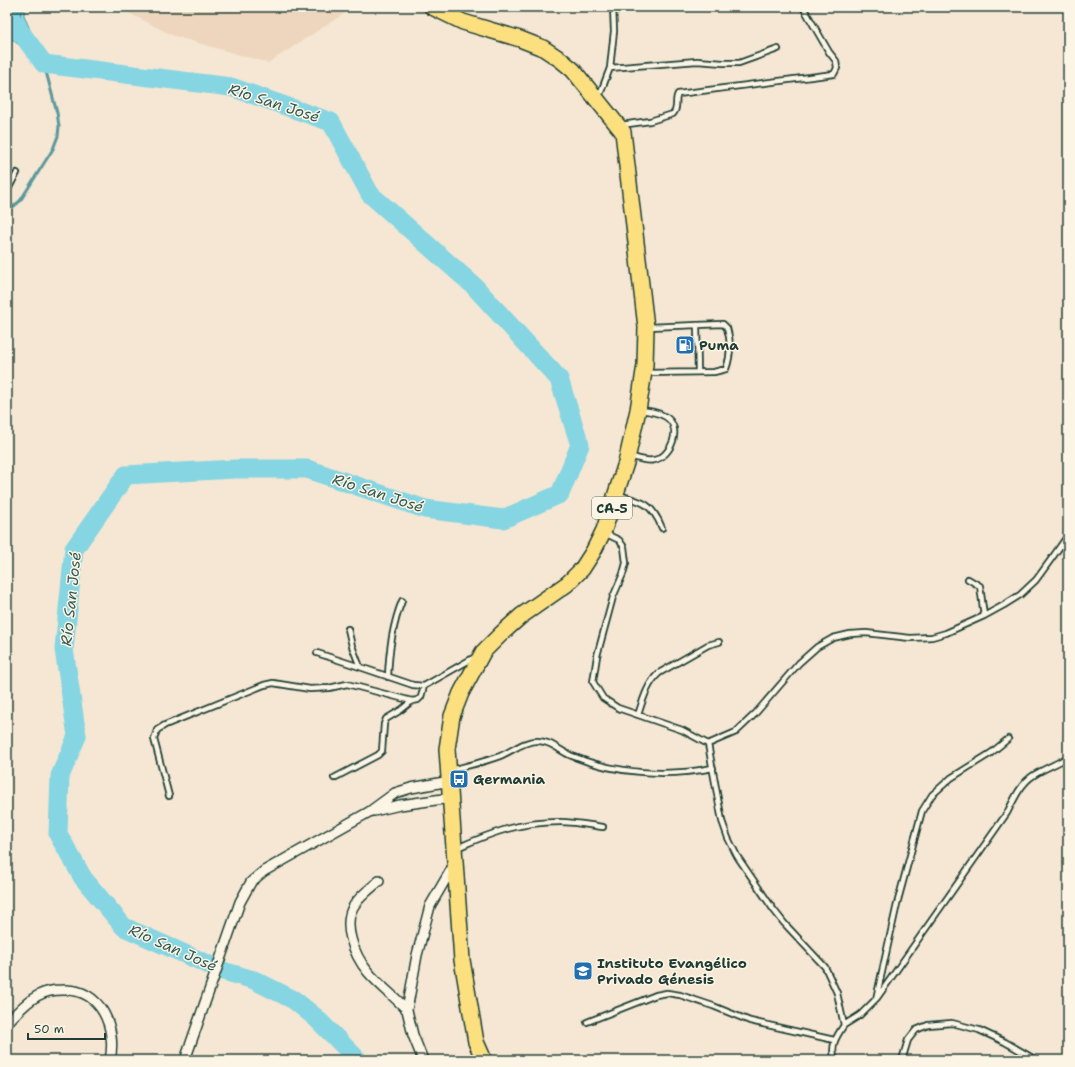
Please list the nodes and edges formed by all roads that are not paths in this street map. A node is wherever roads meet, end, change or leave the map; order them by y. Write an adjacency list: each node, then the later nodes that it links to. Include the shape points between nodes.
1 (432, 7): 6 (highway, CA-5, via 463,22 543,48 573,70)
2 (613, 7): 5 (lane, via 614,31)
3 (804, 7): 7 (lane, via 836,61 837,68 834,74 678,94 676,112 673,114 650,121)
4 (778, 49): 5 (lane, via 739,63 697,61)
5 (610, 68): 6 (lane)
6 (598, 101): 7 (highway, CA-5)
7 (618, 125): 11 (highway, CA-5, via 623,132)
8 (17, 173): 9 (lane)
9 (7, 191)
10 (697, 325): 11 (lane); 12 (lane); 12 (lane, via 723,324 728,328 730,338 730,360 726,369)
11 (646, 328): 13 (highway, CA-5)
12 (698, 372): 13 (lane)
13 (643, 374): 14 (highway, CA-5)
14 (638, 410): 15 (highway, CA-5); 15 (lane, via 654,412 668,418 675,435 664,456 654,460)
15 (628, 456): 16 (highway, CA-5)
16 (616, 495): 17 (lane, via 642,502 657,515); 18 (highway, CA-5)
17 (662, 528)
18 (603, 532): 27 (highway, CA-5, via 582,569 567,584 521,616); 33 (lane, via 619,540 624,547 626,563 596,656 593,682 603,698 618,708)
19 (1068, 532): 20 (lane)
20 (1066, 538): 21 (lane); 24 (lane, via 1036,580 1020,595)
21 (1068, 549)
22 (968, 579): 24 (lane, via 980,586)
23 (402, 601): 30 (lane, via 392,634)
24 (984, 616): 35 (lane, via 946,634 932,637 910,638 866,633 832,638 817,647 799,664 736,732)
25 (348, 629): 29 (lane)
26 (719, 642): 33 (lane, via 708,645 652,679)
27 (483, 652): 31 (lane); 38 (highway, CA-5, via 460,693 452,716 447,749)
28 (317, 653): 29 (lane)
29 (360, 667): 30 (lane)
30 (388, 677): 31 (lane)
31 (424, 686): 32 (lane, via 421,697)
32 (412, 700): 39 (lane, via 386,719 382,751); 40 (lane, via 347,684 310,689 273,683 264,685 157,730 154,739)
33 (638, 715): 35 (lane, via 682,730)
34 (1008, 739): 46 (lane, via 951,778 932,795 922,811 897,904)
35 (708, 744): 37 (lane)
36 (1068, 757): 46 (lane, via 1033,775 1020,788 999,825)
37 (713, 768): 38 (lane, via 666,773 630,770 572,756 538,741 529,742); 50 (lane, via 722,821 737,856 784,923 825,967 837,992)
38 (449, 776): 41 (highway, CA-5); 42 (street, via 395,793)
39 (334, 778)
40 (169, 796)
41 (450, 798): 42 (street); 44 (highway, CA-5)
42 (369, 812): 53 (street, via 264,871 251,882 240,902)
43 (603, 827): 44 (lane, via 561,822 521,824 488,834)
44 (455, 855): 47 (street, via 430,906 417,955); 55 (highway, CA-5, via 462,960 476,1042)
45 (380, 881): 47 (street, via 355,904 349,919 349,932 367,971)
46 (876, 999): 50 (lane)
47 (407, 1010): 54 (street)
48 (7, 1022): 52 (street, via 28,1001 40,994 53,990 78,991 96,1003 106,1016 113,1045)
49 (587, 1022): 51 (lane, via 667,993 713,1006 750,1021)
50 (844, 1026): 51 (lane)
51 (834, 1040): 56 (lane)
52 (110, 1060)
53 (185, 1060)
54 (423, 1060)
55 (484, 1060)
56 (835, 1060)
57 (902, 1060): 58 (lane, via 908,1040 916,1030 928,1025 952,1023 978,1030)
58 (1036, 1060)

